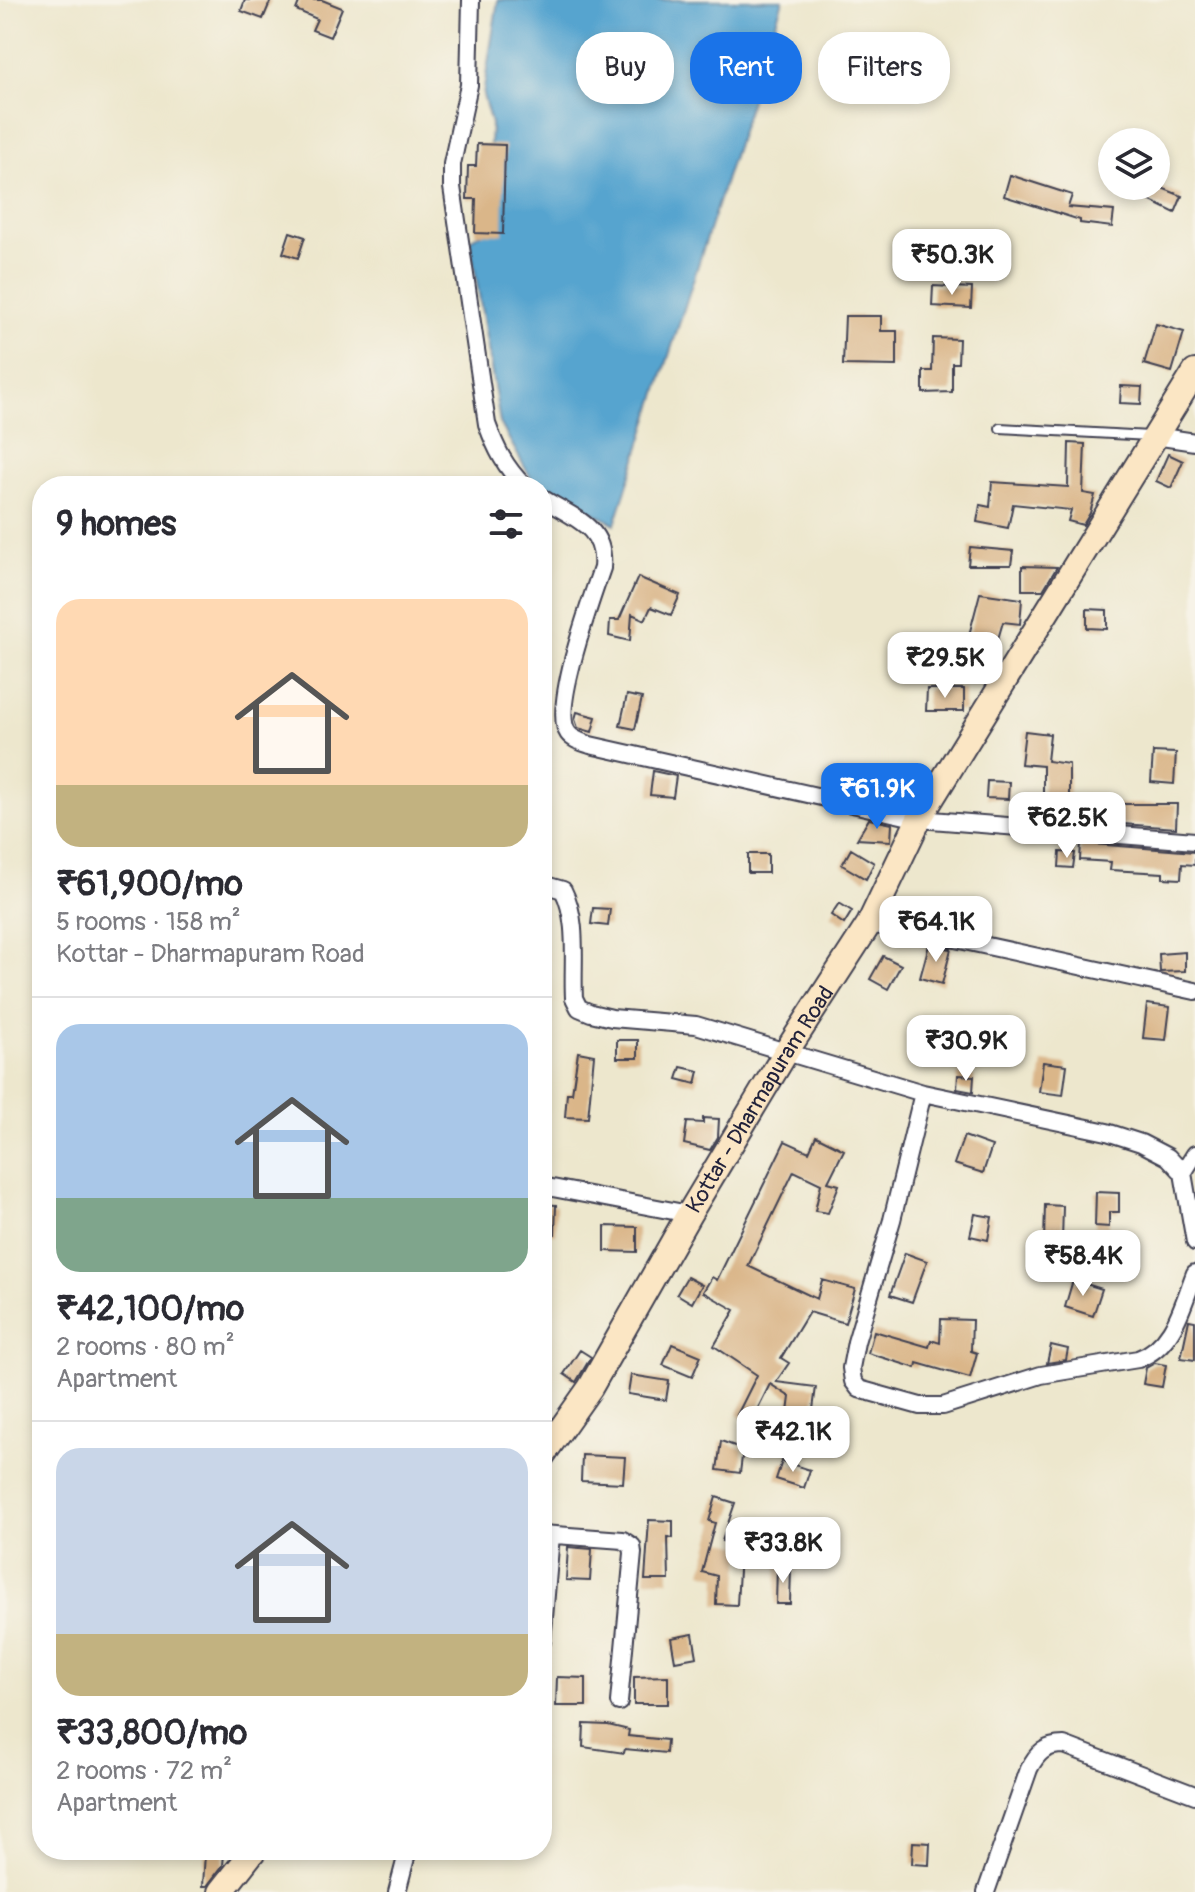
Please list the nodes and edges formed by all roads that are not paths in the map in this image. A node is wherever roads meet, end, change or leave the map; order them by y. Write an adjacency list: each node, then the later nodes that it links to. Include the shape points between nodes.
1 (471, 0): 6 (street, via 469,85 452,187 487,424)
2 (1195, 372): 4 (main road, Kottar - Dharmapuram Road)
3 (1000, 428): 4 (lane)
4 (1155, 436): 5 (street); 8 (main road, Kottar - Dharmapuram Road)
5 (1195, 442)
6 (514, 476)
7 (552, 504): 8 (street, via 591,529 603,551 565,690 563,720 575,739)
8 (919, 819): 9 (street); 11 (main road, Kottar - Dharmapuram Road)
9 (1195, 841)
10 (552, 885): 13 (street, via 563,890 572,917 574,998 579,1008 612,1018 696,1025)
11 (869, 924): 12 (street); 13 (main road, Kottar - Dharmapuram Road)
12 (1195, 991)
13 (786, 1052): 14 (street); 18 (main road, Kottar - Dharmapuram Road)
14 (923, 1093): 16 (street, via 1107,1132 1168,1157); 20 (street, via 856,1342 851,1368 859,1389 920,1406 943,1406 1041,1375 1153,1354 1167,1340)
15 (1195, 1154): 16 (street)
16 (1183, 1173): 19 (street)
17 (552, 1188): 18 (street)
18 (689, 1214): 21 (main road, Kottar - Dharmapuram Road, via 590,1388)
19 (1195, 1242)
20 (1195, 1273)
21 (552, 1442)
22 (552, 1534): 23 (street, via 623,1540 632,1546)
23 (619, 1702)
24 (1195, 1795): 29 (street, via 1064,1745 1043,1749 1029,1769)
25 (246, 1860): 27 (main road)
26 (405, 1860): 28 (street)
27 (221, 1892)
28 (397, 1892)
29 (986, 1892)

